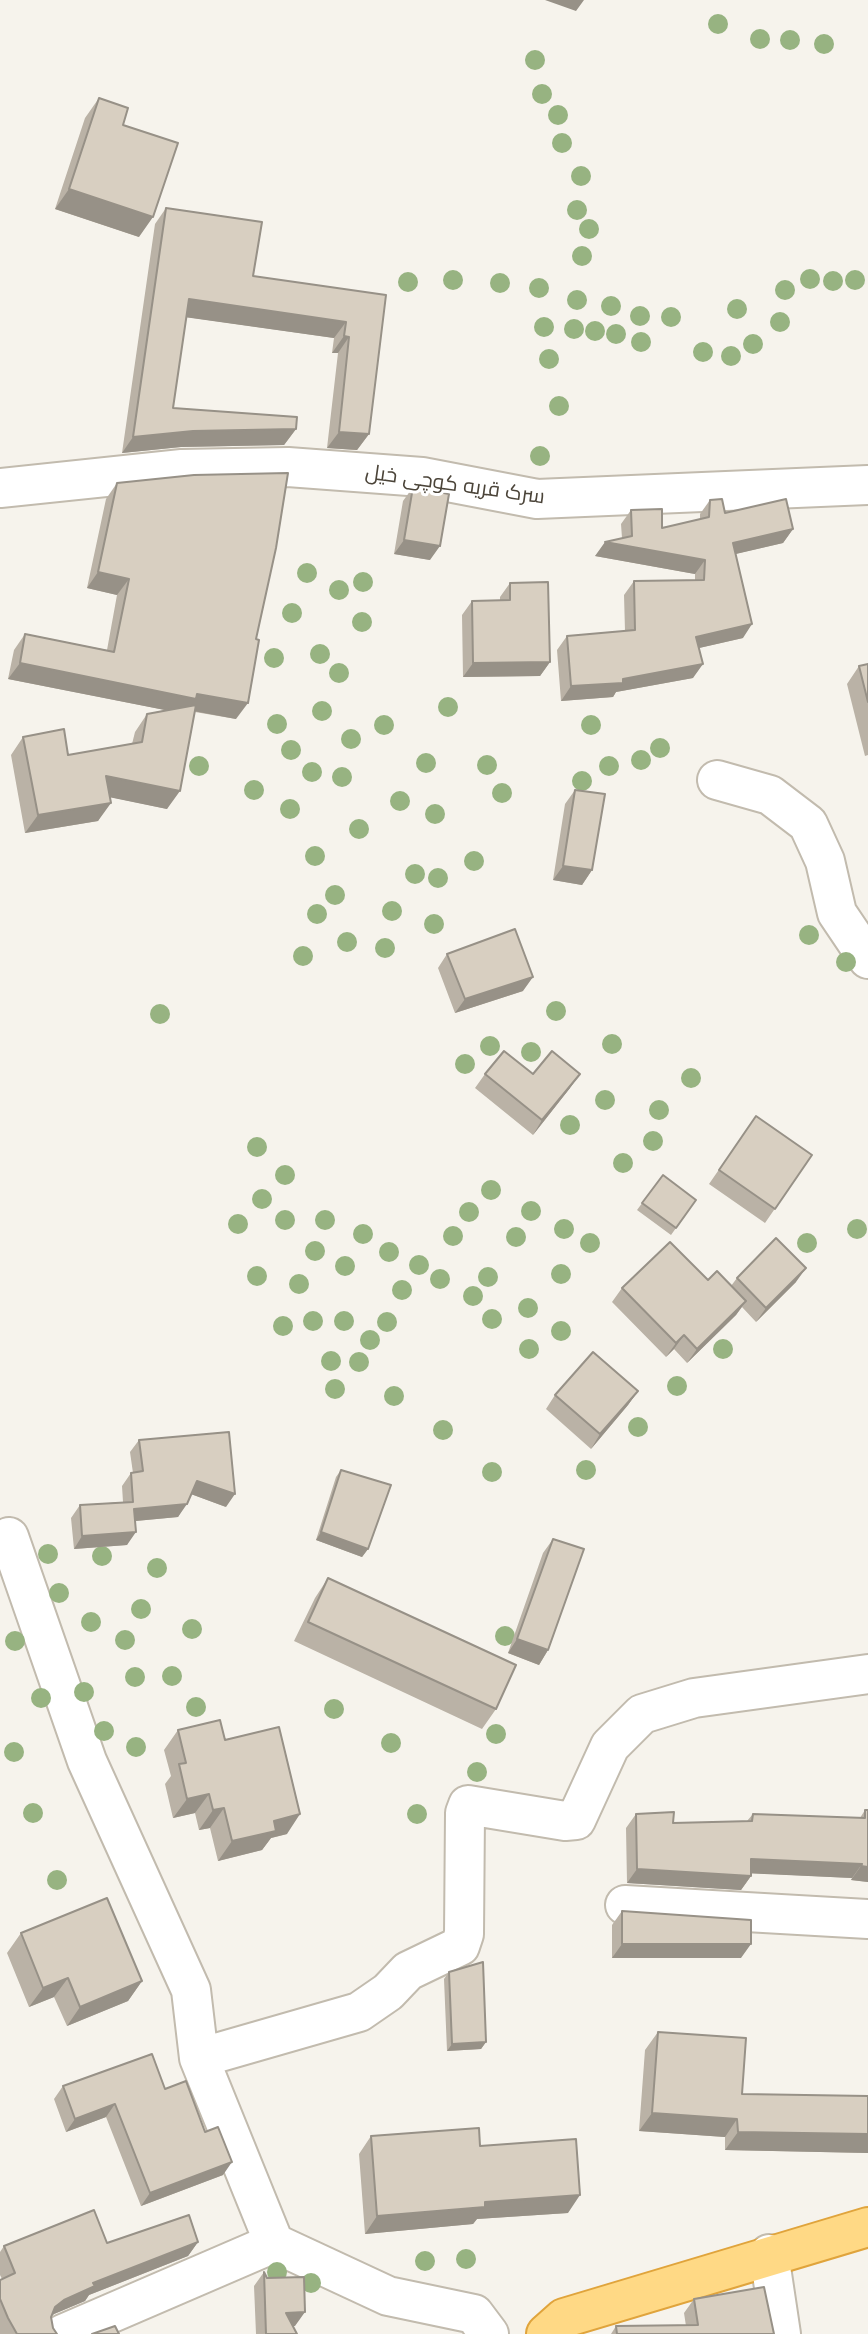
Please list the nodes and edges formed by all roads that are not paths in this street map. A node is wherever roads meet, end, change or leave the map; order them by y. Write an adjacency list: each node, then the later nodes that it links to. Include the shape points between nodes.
1 (868, 485): 2 (street, سرک قریه کوچی خیل, via 537,499 422,477 288,467 182,469)
2 (0, 488)
3 (717, 780): 4 (street, via 771,795 808,824 825,861 837,913)
4 (868, 959)
5 (9, 1537): 9 (street, via 87,1761 191,1990)
6 (868, 1675): 9 (street, via 694,1698 642,1714 610,1746 576,1819 468,1805 460,1946 408,1971 359,2012)
7 (625, 1905): 8 (street)
8 (868, 1919)
9 (199, 2058): 11 (street)
10 (868, 2227): 12 (highway)
11 (274, 2243): 13 (street); 14 (street, via 388,2296 474,2314)
12 (769, 2254): 15 (highway, via 564,2318); 16 (street)
13 (63, 2334)
14 (489, 2334)
15 (546, 2334)
16 (781, 2334)

